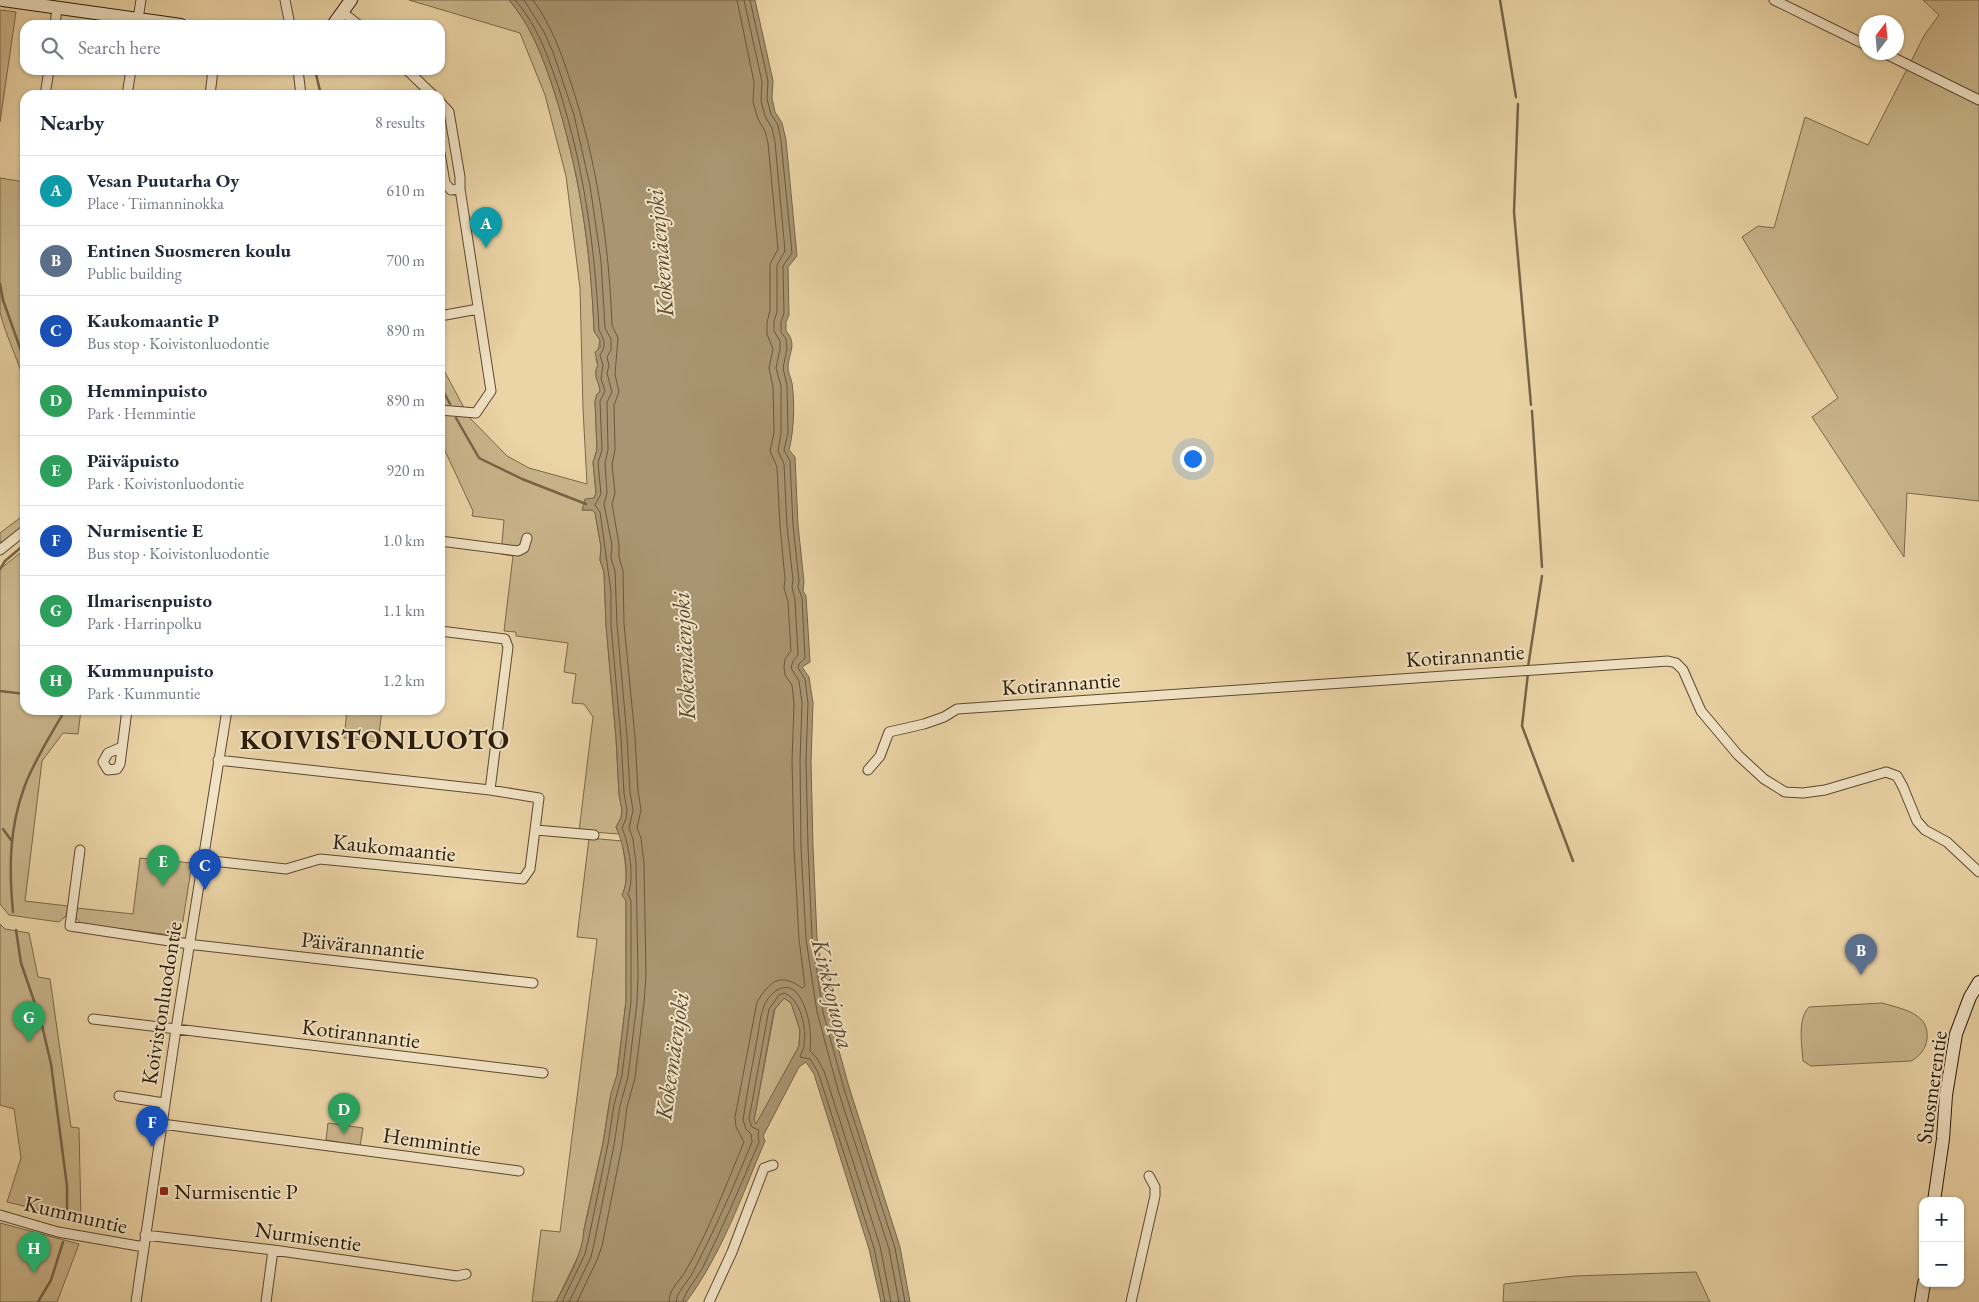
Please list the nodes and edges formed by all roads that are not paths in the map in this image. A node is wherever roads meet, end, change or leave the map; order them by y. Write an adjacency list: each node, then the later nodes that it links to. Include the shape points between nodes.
1 (3, 0): 6 (main road)
2 (141, 0): 10 (street)
3 (285, 0): 11 (street)
4 (351, 0): 7 (main road)
5 (1774, 0): 14 (street)
6 (54, 5): 8 (street); 9 (main road)
7 (342, 12): 12 (main road); 13 (street)
8 (55, 20)
9 (127, 20)
10 (137, 20)
11 (289, 20)
12 (336, 20)
13 (352, 20)
14 (1859, 42)
15 (1898, 60): 26 (street)
16 (48, 75): 21 (street)
17 (130, 75): 22 (street)
18 (212, 75): 23 (street)
19 (299, 75): 24 (street)
20 (412, 75): 25 (street)
21 (47, 90)
22 (129, 90)
23 (211, 90)
24 (300, 90)
25 (428, 90)
26 (1979, 100)
27 (445, 108): 29 (street, via 449,112)
28 (445, 183): 29 (street, via 451,190)
29 (460, 190): 30 (street)
30 (478, 309): 31 (street); 32 (street, via 490,391 476,413)
31 (445, 315)
32 (445, 410)
33 (20, 534): 36 (street)
34 (527, 538): 35 (street, via 524,548 515,551)
35 (445, 542)
36 (0, 550)
37 (445, 632): 43 (street, via 504,639 508,647)
38 (126, 715): 40 (street)
39 (226, 715): 41 (street, Koivistonluodontie)
40 (122, 747)
41 (218, 760): 43 (street); 47 (street, Koivistonluodontie)
42 (868, 770): 48 (street, Kotirannantie, via 880,756 889,732 924,724 957,709 1668,661 1683,670 1701,711 1738,755 1764,779 1785,792 1803,793 1886,772 1897,776 1917,821 1947,842)
43 (490, 790): 44 (street, via 539,798)
44 (536, 830): 45 (street); 47 (street, Kaukomaantie, via 530,869 522,879 320,859 286,869)
45 (594, 835)
46 (80, 850): 49 (street, Päivärannantie, via 70,926)
47 (203, 860): 49 (street, Koivistonluodontie)
48 (1979, 872)
49 (189, 944): 51 (street, Päivärannantie); 53 (street, Koivistonluodontie)
50 (1979, 982): 61 (main road, Suosmerentie, via 1956,1034)
51 (533, 983)
52 (93, 1019): 53 (street, Kotirannantie)
53 (176, 1029): 54 (street, Kotirannantie); 56 (street, Koivistonluodontie)
54 (543, 1073)
55 (119, 1096): 56 (street)
56 (164, 1103): 57 (street, Koivistonluodontie)
57 (162, 1124): 59 (street, Hemmintie); 63 (street, Koivistonluodontie)
58 (773, 1166): 70 (street, via 764,1168)
59 (519, 1171)
60 (1149, 1176): 71 (street, via 1155,1187 1155,1196)
61 (1935, 1197)
62 (0, 1215): 64 (street, Kummuntie, via 58,1232)
63 (145, 1235): 64 (street, Koivistonluodontie); 65 (street, Nurmisentie)
64 (144, 1247): 68 (street, Koivistonluodontie)
65 (273, 1250): 66 (street, Nurmisentie, via 457,1276); 69 (street)
66 (466, 1274)
67 (1924, 1287): 72 (main road)
68 (136, 1302)
69 (266, 1302)
70 (709, 1302)
71 (1131, 1302)
72 (1922, 1302)

